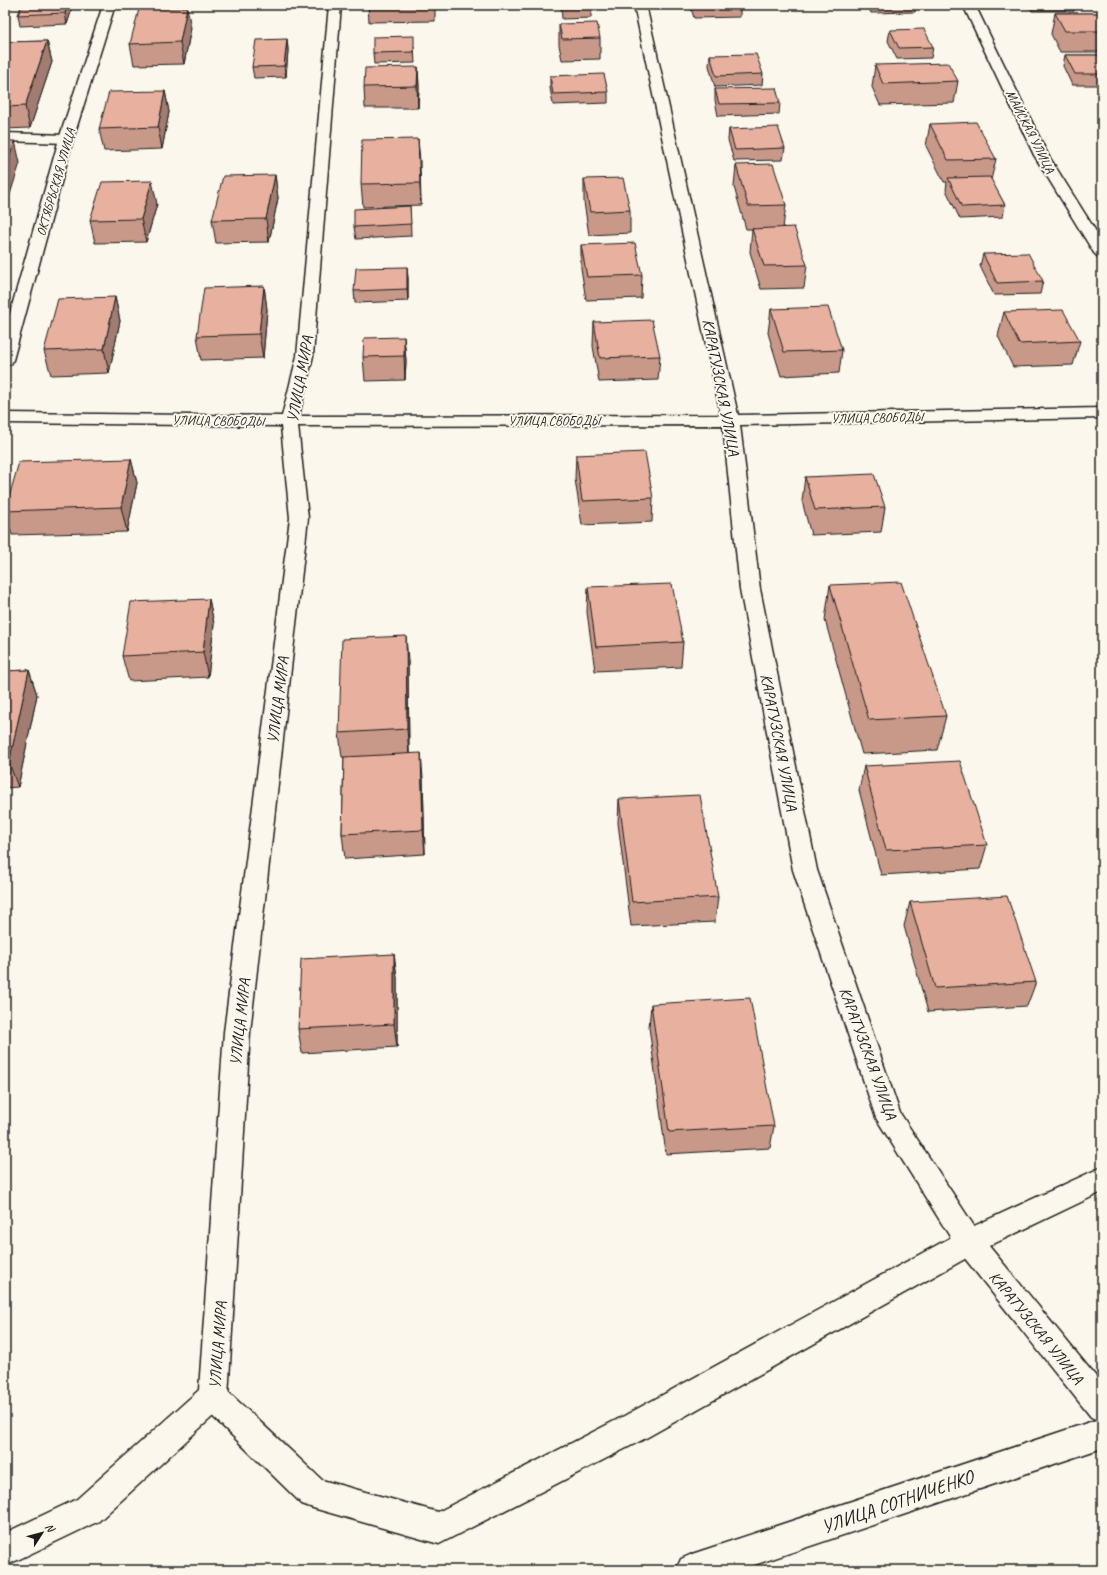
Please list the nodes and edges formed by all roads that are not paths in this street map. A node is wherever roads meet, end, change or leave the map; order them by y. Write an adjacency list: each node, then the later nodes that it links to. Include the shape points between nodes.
1 (109, 5): 6 (street, ОКТЯБРЬСКАЯ УЛИЦА)
2 (335, 5): 12 (street, УЛИЦА МИРА, via 305,356)
3 (640, 5): 11 (street, КАРАТУЗСКАЯ УЛИЦА)
4 (970, 5): 7 (street, МАЙСКАЯ УЛИЦА, via 1041,155)
5 (5, 137): 6 (street)
6 (66, 139): 8 (street, ОКТЯБРЬСКАЯ УЛИЦА)
7 (1102, 253)
8 (5, 360)
9 (1102, 413): 11 (street, УЛИЦА СВОБОДЫ)
10 (5, 418): 12 (street, УЛИЦА СВОБОДЫ)
11 (731, 420): 12 (street, УЛИЦА СВОБОДЫ); 14 (street, КАРАТУЗСКАЯ УЛИЦА, via 750,588 806,870 889,1118)
12 (289, 421): 15 (street, УЛИЦА МИРА, via 298,518 237,1032)
13 (1102, 1179): 14 (street)
14 (969, 1242): 15 (street, via 635,1427 439,1528 313,1493); 16 (street, КАРАТУЗСКАЯ УЛИЦА)
15 (213, 1397): 18 (street, via 88,1510)
16 (1102, 1407)
17 (1102, 1432): 19 (street, УЛИЦА СОТНИЧЕНКО)
18 (5, 1550)
19 (692, 1570)

